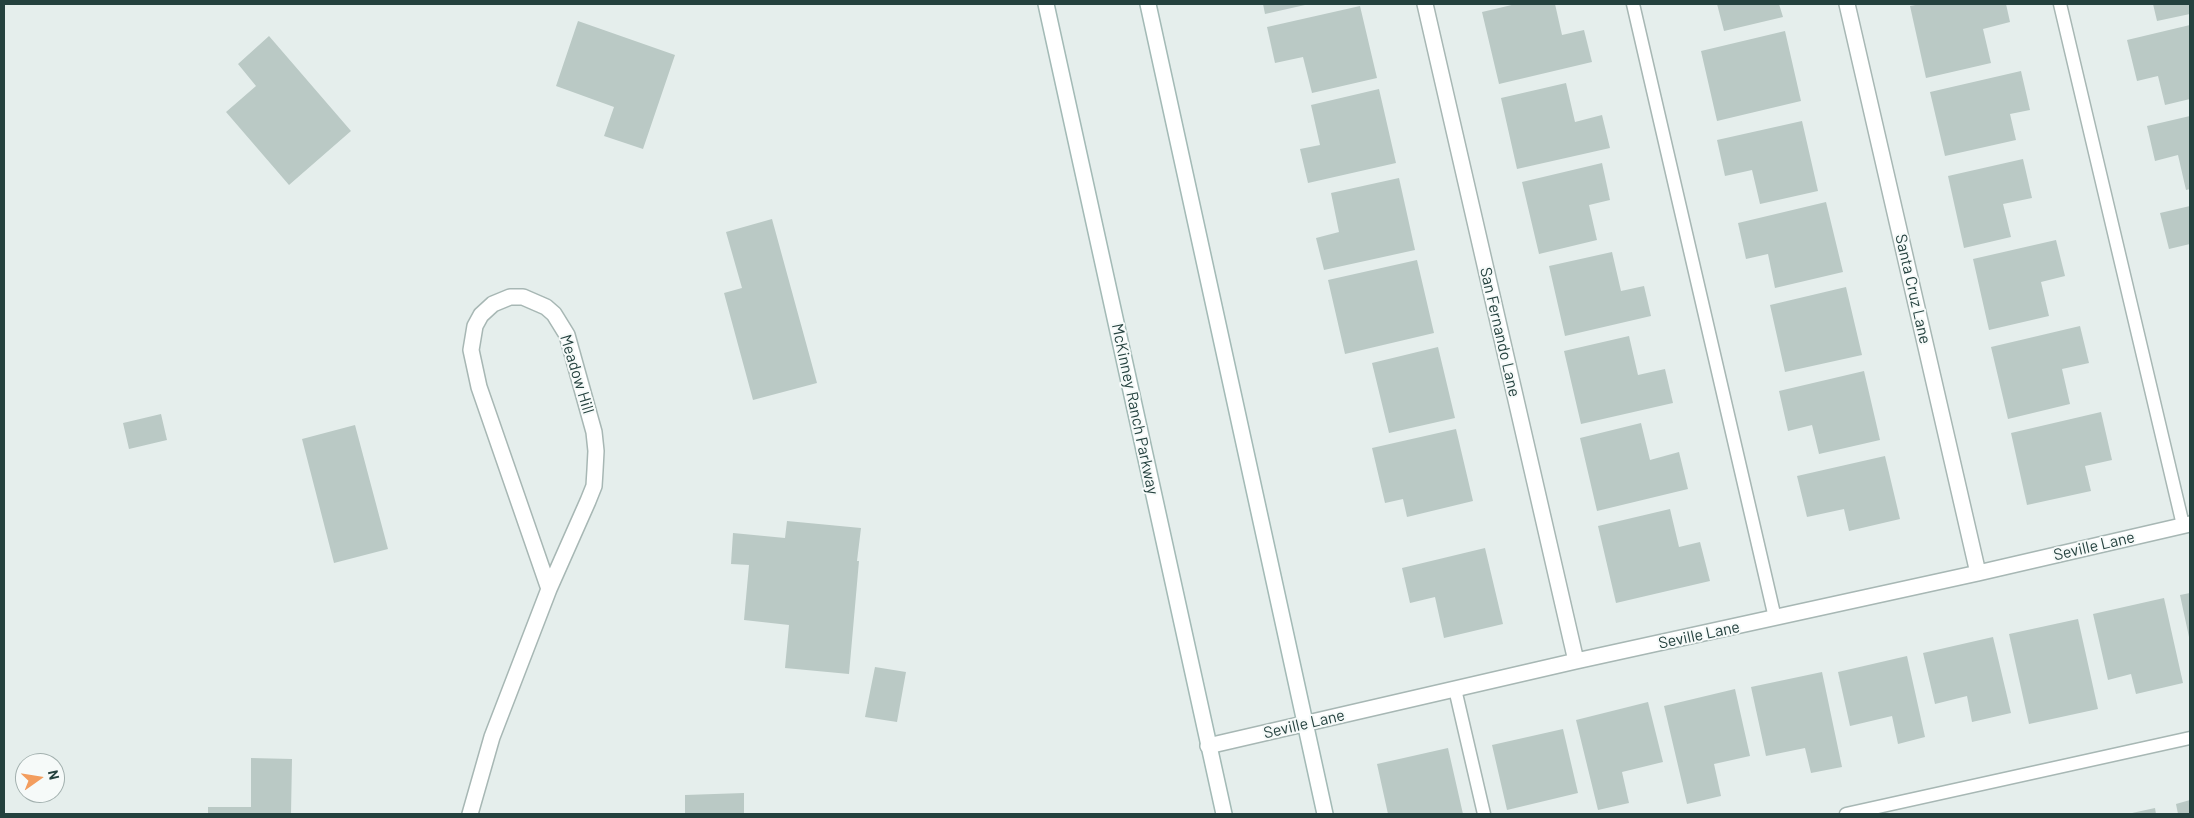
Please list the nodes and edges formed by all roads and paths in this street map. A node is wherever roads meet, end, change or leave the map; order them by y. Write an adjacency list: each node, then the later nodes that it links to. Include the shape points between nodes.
1 (1046, 4): 15 (street, McKinney Ranch Parkway)
2 (1148, 4): 13 (street)
3 (1425, 4): 11 (street, San Fernando Lane)
4 (1633, 4): 10 (lane)
5 (1848, 4): 8 (street, Santa Cruz Lane)
6 (2060, 4): 7 (lane)
7 (2187, 525): 8 (street, Seville Lane)
8 (1978, 573): 10 (street, Seville Lane)
9 (549, 589): 9 (street, Meadow Hill, via 594,486 594,432 562,325 554,314 536,302 510,297 493,304 481,315 475,326 471,350 479,387); 16 (street, Meadow Hill, via 492,737)
10 (1775, 618): 11 (street, Seville Lane)
11 (1576, 661): 12 (street, Seville Lane)
12 (1455, 689): 13 (street, Seville Lane); 19 (lane)
13 (1304, 724): 15 (street, Seville Lane); 18 (street)
14 (2190, 738): 20 (lane)
15 (1208, 746): 17 (street, McKinney Ranch Parkway)
16 (470, 814)
17 (1224, 814)
18 (1325, 814)
19 (1484, 814)
20 (1846, 814)

